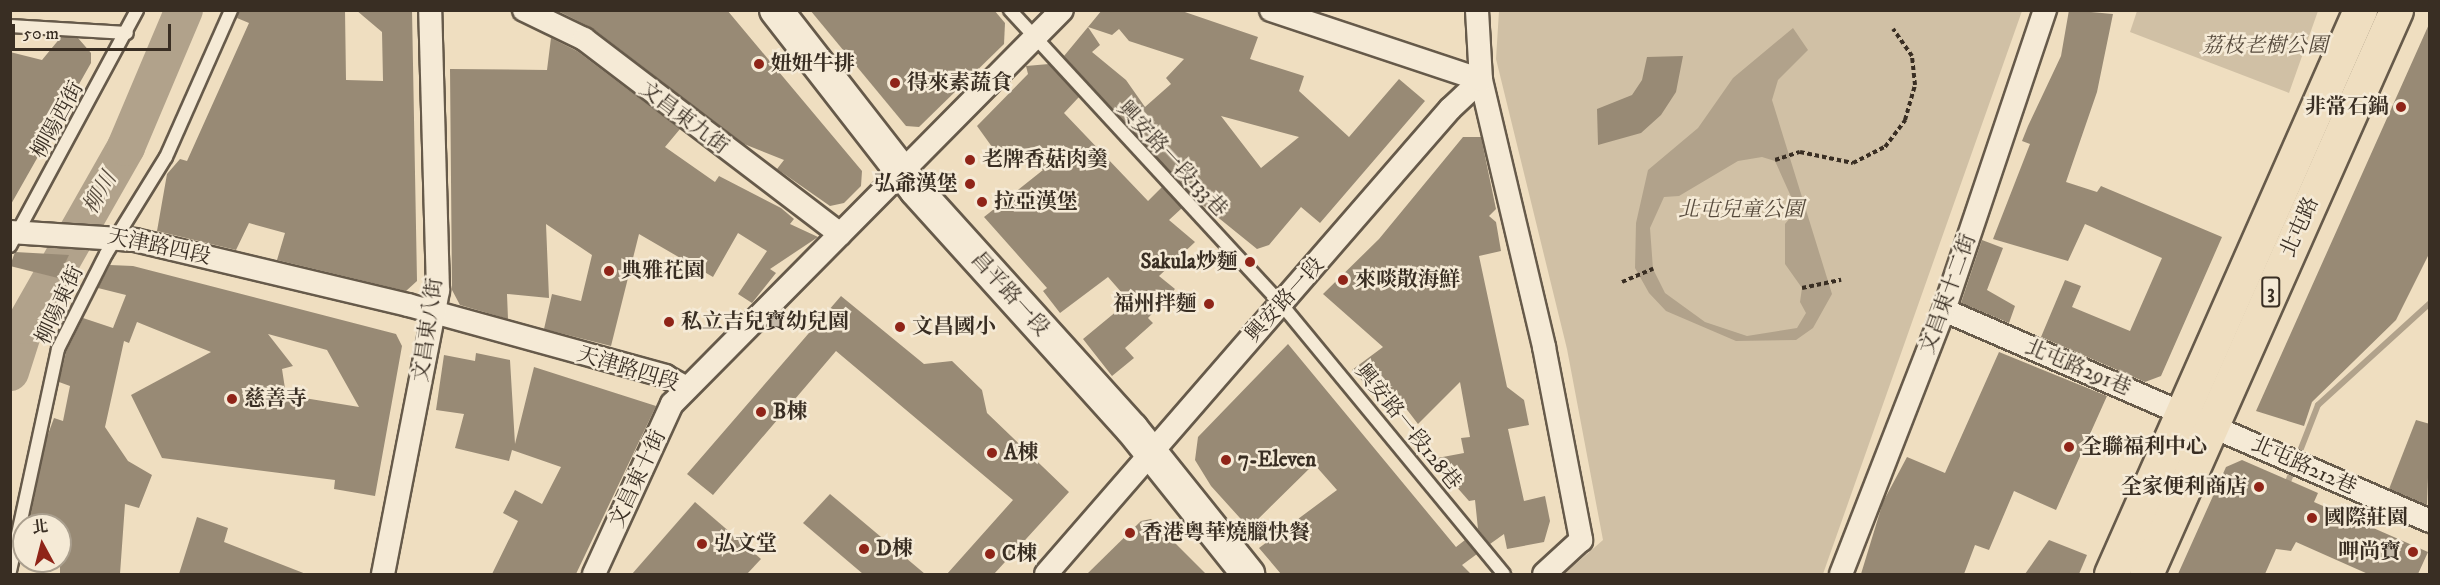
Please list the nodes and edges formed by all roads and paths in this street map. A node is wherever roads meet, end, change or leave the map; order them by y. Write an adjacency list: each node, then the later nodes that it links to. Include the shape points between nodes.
1 (137, 10): 15 (lane, 柳陽西街)
2 (231, 10): 22 (lane, 柳陽東街, via 166,157)
3 (430, 10): 29 (street, 文昌東八街)
4 (524, 10): 20 (street, 文昌東九街, via 584,39)
5 (776, 10): 19 (street, 昌平路一段)
6 (1010, 10): 16 (lane, 興安路一段133巷)
7 (1062, 10): 16 (street, 天津路四段)
8 (1271, 10): 17 (street)
9 (1478, 10): 17 (street)
10 (2045, 10): 28 (street, 文昌東十二街)
11 (2360, 10): 31 (main road, 北屯路 / 3)
12 (2396, 10): 31 (main road, 北屯路 / 3)
13 (10, 26): 15 (lane)
14 (1893, 29): 18 (path, via 1912,56 1915,85 1897,134 1885,147 1853,163 1800,152)
15 (126, 33): 21 (lane, 柳陽西街)
16 (1033, 40): 19 (street, 天津路四段); 27 (lane, 興安路一段133巷)
17 (1481, 80): 27 (street, 興安路一段); 40 (street, via 1544,347 1581,540)
18 (1775, 160)
19 (901, 171): 20 (street, 天津路四段); 32 (street, 昌平路一段)
20 (840, 234): 30 (street, 天津路四段)
21 (13, 237): 22 (street, 天津路四段, via 47,230)
22 (116, 237): 29 (street, 天津路四段); 34 (lane, 柳陽東街, via 58,349)
23 (1653, 269): 25 (path)
24 (1842, 280): 26 (path)
25 (1622, 282)
26 (1802, 288)
27 (1282, 305): 32 (street, 興安路一段, via 1174,423); 39 (lane, 興安路一段128巷)
28 (1944, 310): 31 (street, 北屯路291巷); 41 (street, 文昌東十二街)
29 (434, 313): 30 (street, 天津路四段, via 665,376); 35 (street, 文昌東八街)
30 (687, 388): 36 (street, 文昌東十街, via 672,404)
31 (2197, 419): 33 (street, 北屯路212巷); 42 (main road, 北屯路 / 3); 43 (main road, 北屯路 / 3)
32 (1152, 458): 37 (street, 興安路一段); 38 (street, 昌平路一段)
33 (2430, 521)
34 (10, 571)
35 (383, 574)
36 (594, 574)
37 (1046, 574)
38 (1248, 574)
39 (1504, 574)
40 (1544, 574)
41 (1841, 574)
42 (2111, 574)
43 (2146, 574)

